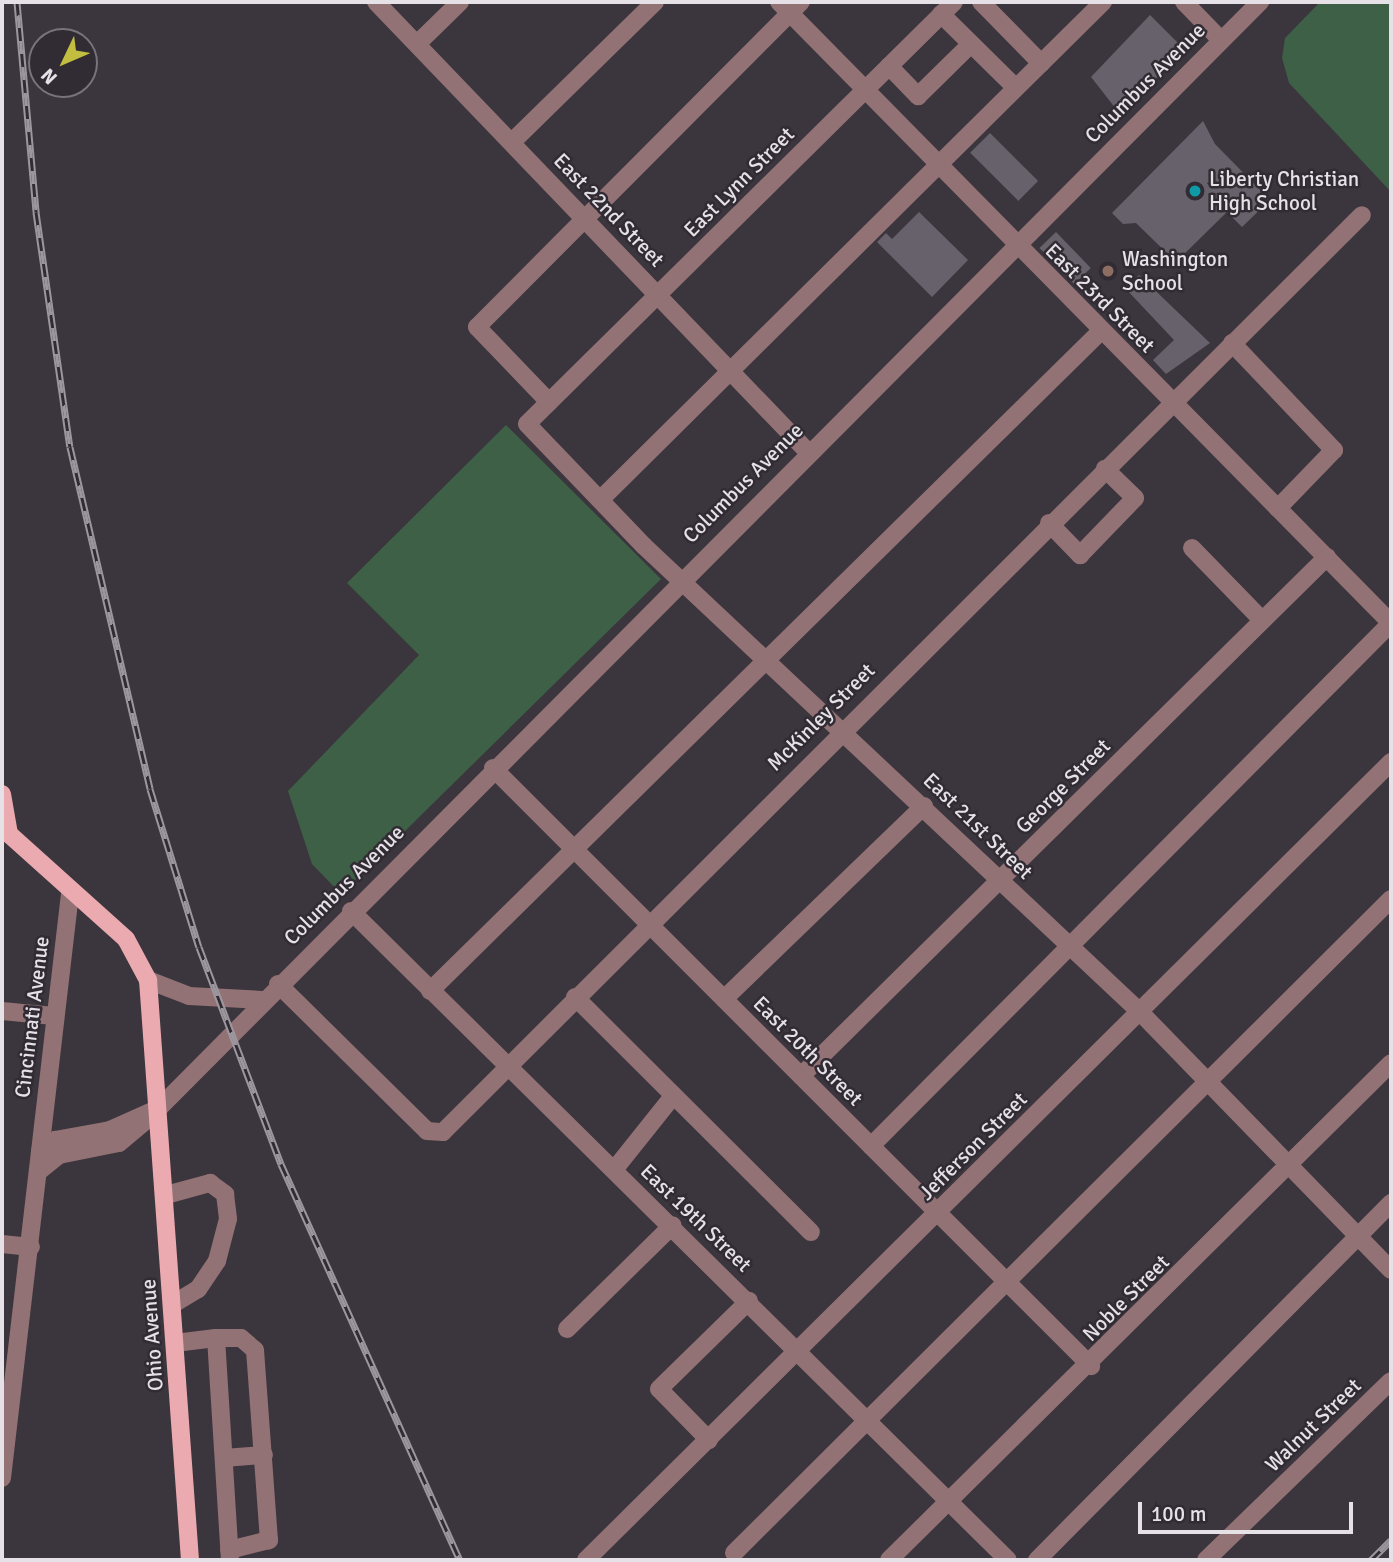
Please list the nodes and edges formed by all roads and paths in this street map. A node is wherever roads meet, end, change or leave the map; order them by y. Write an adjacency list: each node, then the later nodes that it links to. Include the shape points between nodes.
1 (376, 2): 11 (street, East 22nd Street)
2 (460, 2): 11 (street)
3 (656, 2): 17 (street)
4 (981, 2): 13 (street)
5 (1103, 2): 13 (street)
6 (1184, 2): 10 (street)
7 (1260, 2): 10 (street, Columbus Avenue)
8 (790, 5): 16 (street, East 23rd Street); 20 (street)
9 (947, 8): 12 (street); 14 (street, East Lynn Street)
10 (1220, 40): 21 (street, Columbus Avenue)
11 (417, 44): 17 (street, East 22nd Street)
12 (971, 44): 14 (street, via 918,96); 15 (street)
13 (1041, 63): 15 (street)
14 (888, 66): 16 (street, East Lynn Street)
15 (1016, 88): 18 (street)
16 (865, 89): 18 (street, East 23rd Street); 22 (street, East Lynn Street)
17 (512, 142): 20 (street, East 22nd Street)
18 (938, 166): 21 (street, East 23rd Street); 25 (street)
19 (1362, 215): 24 (street, McKinley Street)
20 (586, 218): 22 (street, East 22nd Street); 26 (street, via 477,327)
21 (1015, 244): 23 (street, East 23rd Street); 29 (street, Columbus Avenue)
22 (658, 294): 25 (street, East 22nd Street); 26 (street, East Lynn Street)
23 (1101, 331): 27 (street, East 23rd Street); 39 (street)
24 (1232, 343): 27 (street, McKinley Street); 32 (street, via 1334,450)
25 (732, 372): 29 (street, East 22nd Street); 31 (street)
26 (549, 402): 28 (street, East Lynn Street)
27 (1172, 403): 30 (street, McKinley Street); 32 (street, East 23rd Street)
28 (527, 424): 31 (street, East 21st Street)
29 (807, 451): 36 (street, Columbus Avenue)
30 (1105, 469): 33 (street, McKinley Street); 33 (street, via 1135,498 1080,555)
31 (600, 500): 36 (street, East 21st Street)
32 (1278, 508): 35 (street, East 23rd Street)
33 (1049, 523): 40 (street, McKinley Street)
34 (1192, 548): 37 (street)
35 (1327, 557): 37 (street, George Street); 38 (street, East 23rd Street)
36 (680, 578): 39 (street, East 21st Street); 42 (street, Columbus Avenue)
37 (1262, 620): 47 (street, George Street)
38 (1391, 623): 52 (street)
39 (766, 657): 40 (street, East 21st Street); 46 (street)
40 (842, 728): 44 (street, East 21st Street); 51 (street, McKinley Street)
41 (1391, 762): 60 (street, Jefferson Street)
42 (493, 768): 46 (street, East 20th Street); 50 (street, Columbus Avenue)
43 (2, 794): 45 (main road)
44 (924, 806): 47 (street, East 21st Street); 57 (street)
45 (6, 830): 48 (main road)
46 (573, 848): 51 (street, East 20th Street); 55 (street)
47 (1001, 879): 52 (street, East 21st Street); 64 (street, George Street)
48 (70, 894): 53 (main road, via 125,939); 61 (street, Cincinnati Avenue)
49 (1391, 899): 65 (street)
50 (351, 911): 54 (street, Columbus Avenue); 55 (street, East 19th Street)
51 (648, 923): 56 (street, McKinley Street); 57 (street, East 20th Street)
52 (1072, 947): 60 (street, East 21st Street); 68 (street)
53 (148, 980): 58 (street, via 188,996); 67 (main road, Ohio Avenue)
54 (278, 984): 58 (street, Columbus Avenue); 63 (street, McKinley Street, via 427,1131 443,1132)
55 (430, 991): 63 (street, East 19th Street)
56 (575, 997): 63 (street, McKinley Street); 66 (street)
57 (724, 999): 64 (street, East 20th Street)
58 (262, 1000): 67 (street, Columbus Avenue)
59 (2, 1011): 61 (street)
60 (1140, 1012): 65 (street, East 21st Street); 75 (street, Jefferson Street)
61 (54, 1016): 69 (street, Cincinnati Avenue)
62 (1391, 1063): 70 (street, Noble Street)
63 (505, 1066): 71 (street, East 19th Street)
64 (801, 1076): 68 (street, East 20th Street)
65 (1206, 1079): 70 (street, East 21st Street); 82 (street)
66 (673, 1097): 71 (street); 77 (street)
67 (159, 1108): 69 (street, Columbus Avenue, via 110,1130 55,1140); 72 (street, via 119,1143 59,1155); 73 (main road, Ohio Avenue)
68 (871, 1146): 75 (street, East 20th Street)
69 (40, 1151): 72 (street, Cincinnati Avenue)
70 (1289, 1165): 78 (street, East 21st Street); 89 (street, Noble Street)
71 (614, 1170): 76 (street, East 19th Street)
72 (38, 1172): 80 (street, Cincinnati Avenue)
73 (166, 1195): 84 (main road, Ohio Avenue); 84 (street, via 211,1183 225,1194 228,1219 217,1261 198,1289)
74 (1391, 1203): 78 (street)
75 (938, 1213): 82 (street, East 20th Street); 88 (street, Jefferson Street)
76 (673, 1225): 83 (street, East 19th Street); 85 (street)
77 (811, 1232)
78 (1358, 1236): 81 (street, East 21st Street); 103 (street)
79 (2, 1244): 80 (street)
80 (31, 1247): 95 (street, Cincinnati Avenue)
81 (1391, 1270)
82 (1007, 1283): 89 (street, East 20th Street); 91 (street)
83 (749, 1301): 88 (street, East 19th Street); 92 (street, via 659,1390)
84 (173, 1304): 87 (main road, Ohio Avenue)
85 (567, 1329)
86 (216, 1338): 87 (street); 93 (street, via 241,1338 255,1350); 94 (street)
87 (175, 1343): 99 (main road, Ohio Avenue)
88 (797, 1350): 91 (street, East 19th Street); 92 (street, Jefferson Street)
89 (1091, 1366): 96 (street, Noble Street)
90 (1391, 1381): 104 (street, Walnut Street)
91 (868, 1420): 96 (street, East 19th Street); 97 (street)
92 (709, 1440): 100 (street, Jefferson Street)
93 (264, 1455): 94 (street); 98 (street, via 269,1540)
94 (224, 1458): 98 (street)
95 (2, 1478)
96 (951, 1502): 101 (street, Noble Street); 102 (street, East 19th Street)
97 (734, 1553)
98 (230, 1555)
99 (190, 1560)
100 (586, 1560)
101 (889, 1560)
102 (1007, 1560)
103 (1037, 1560)
104 (1206, 1560)

